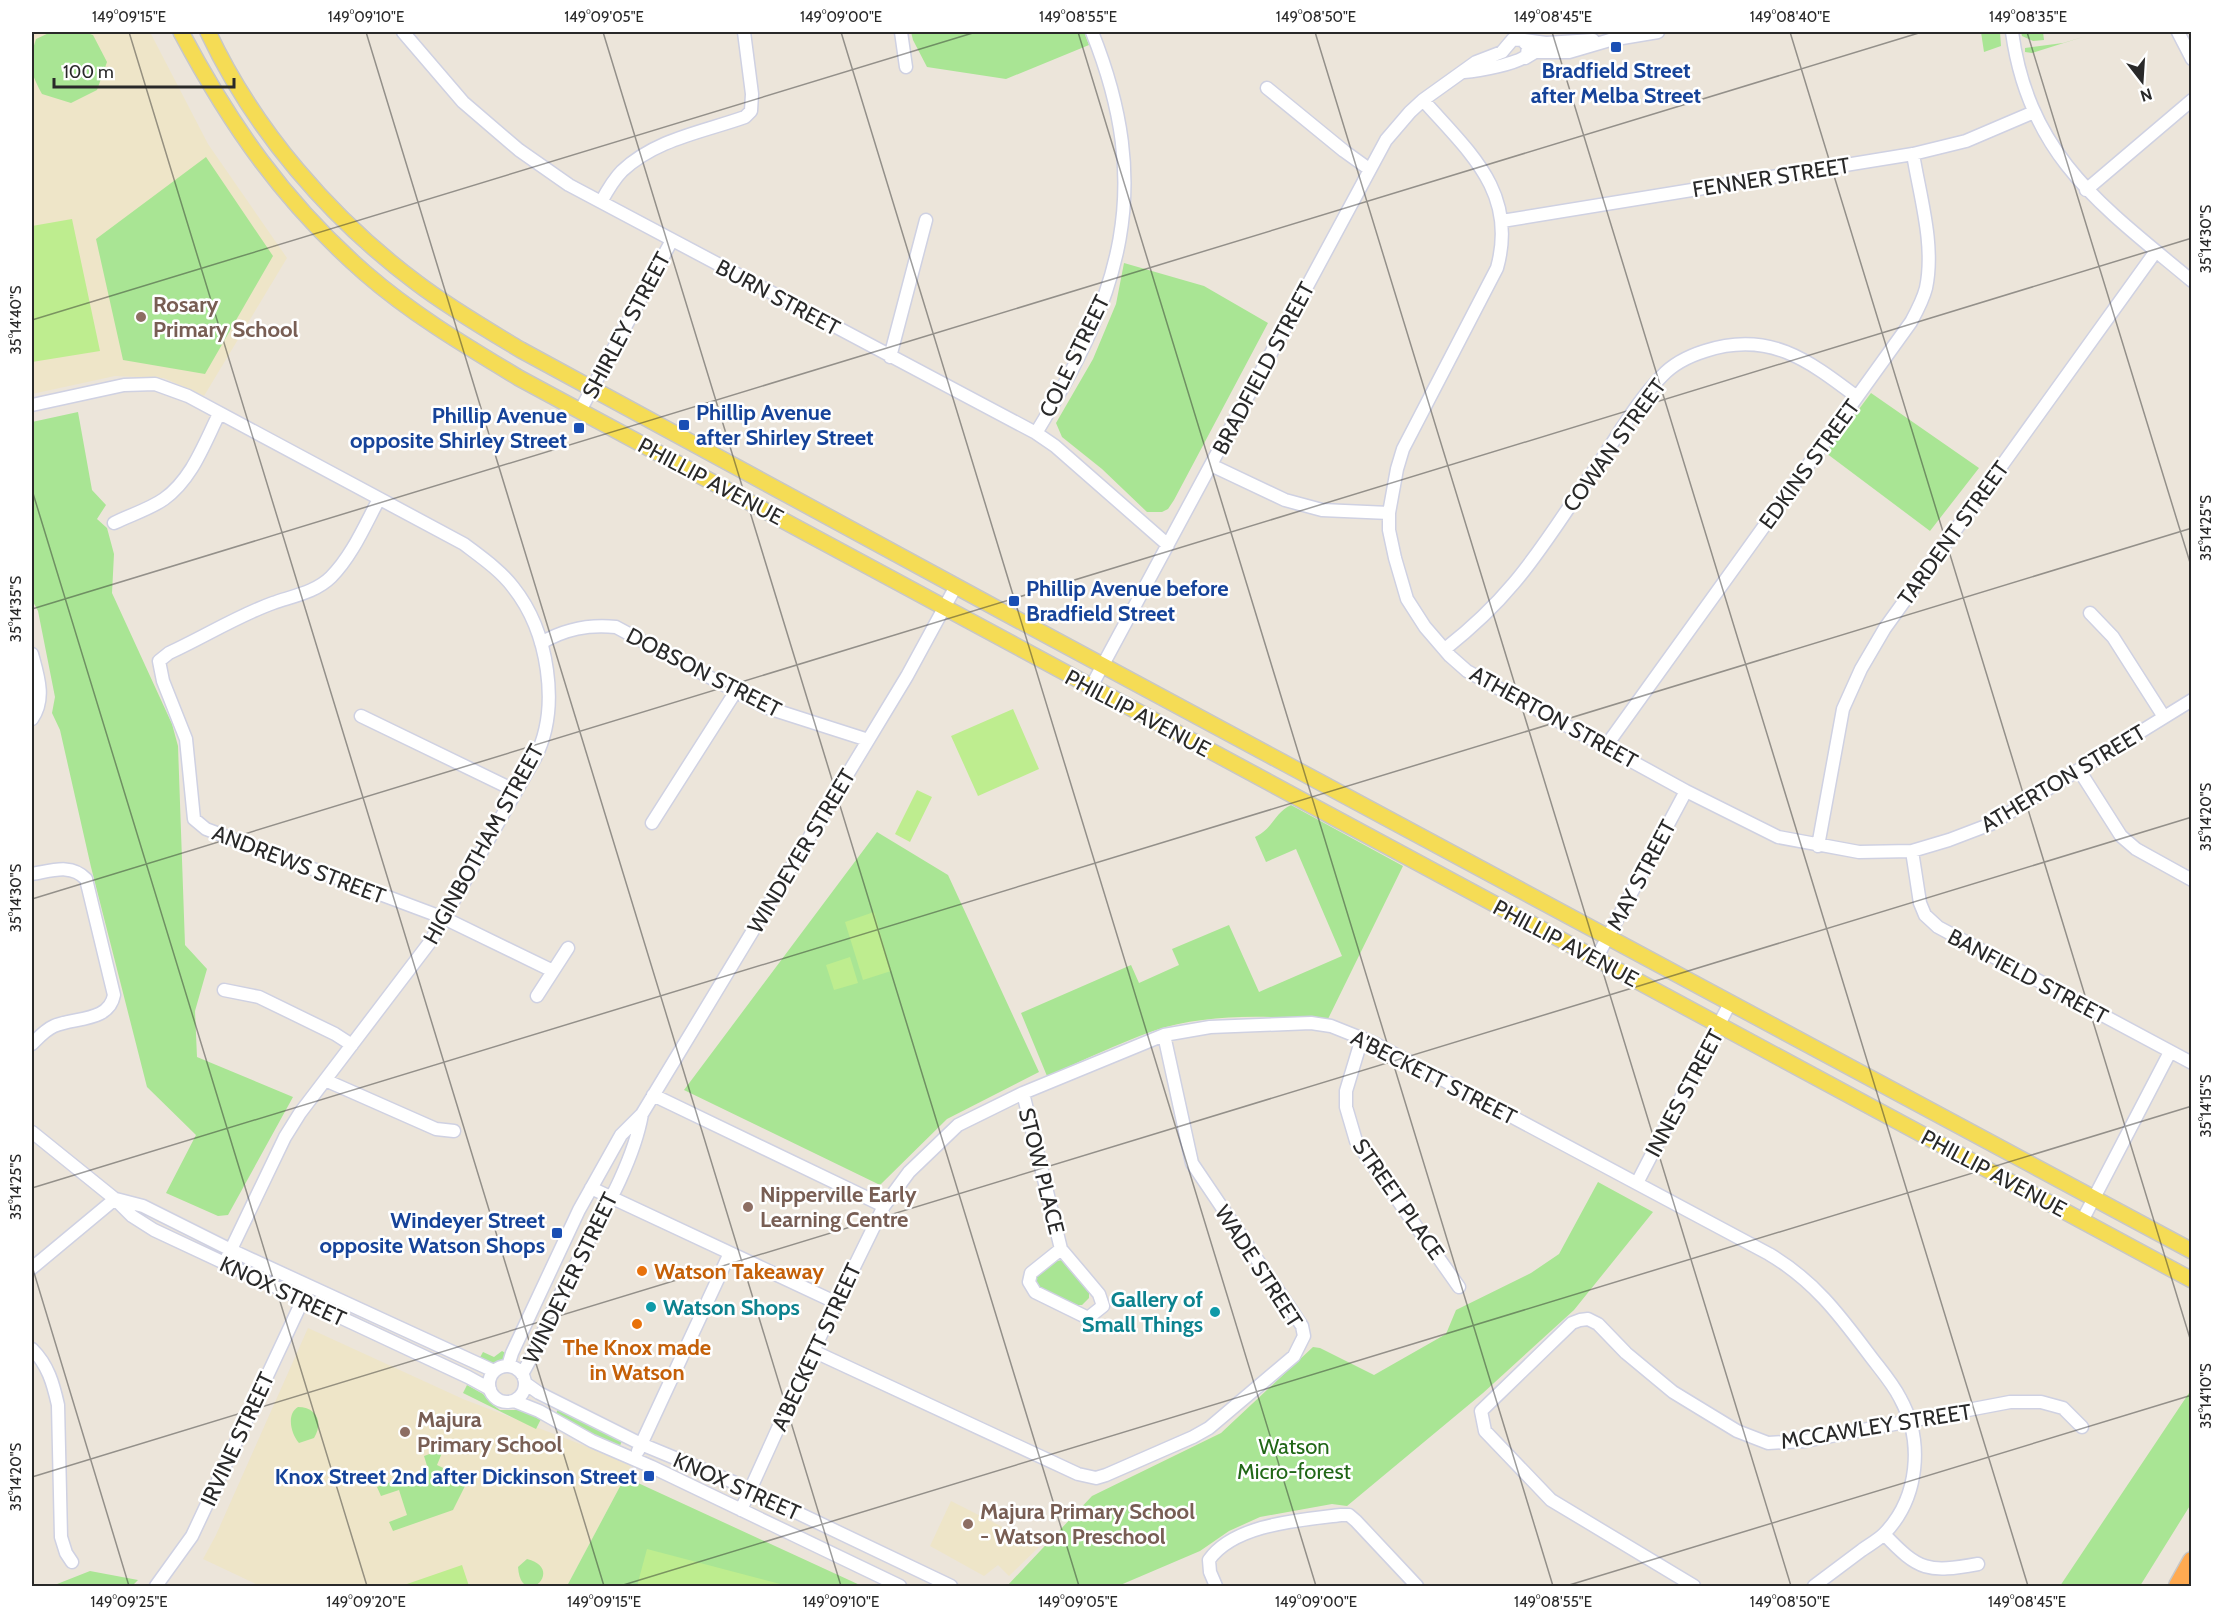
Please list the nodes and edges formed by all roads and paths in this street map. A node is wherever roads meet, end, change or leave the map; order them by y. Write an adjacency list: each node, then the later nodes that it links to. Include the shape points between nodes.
1 (181, 32): 34 (main road, PHILLIP AVENUE, via 209,86 248,144 283,191 329,239 366,274 445,333)
2 (208, 32): 31 (main road, PHILLIP AVENUE, via 253,111 303,176 379,253 456,311)
3 (403, 32): 24 (street, BURN STREET, via 462,102 500,135 539,165)
4 (744, 32): 24 (street, via 751,111 745,117 650,150 621,172)
5 (902, 32): 15 (street)
6 (1092, 32): 36 (street, COLE STREET, via 1115,99 1121,136 1125,192 1120,236 1114,269 1097,319)
7 (1658, 32): 11 (street, BRADFIELD STREET)
8 (2012, 32): 20 (street, via 2020,75)
9 (2178, 32): 14 (street)
10 (1522, 37): 11 (street, BRADFIELD STREET, via 1546,43); 12 (street); 13 (street, via 1528,48)
11 (1610, 40): 13 (street, BRADFIELD STREET, via 1569,52 1535,52)
12 (1508, 41): 13 (street, via 1509,57); 16 (street, BRADFIELD STREET)
13 (1521, 59): 16 (street, BRADFIELD STREET)
14 (2192, 59)
15 (906, 67)
16 (1464, 72): 18 (street, BRADFIELD STREET)
17 (1267, 88): 22 (street)
18 (1423, 100): 22 (street, BRADFIELD STREET, via 1394,130); 26 (street, ATHERTON STREET, via 1490,182)
19 (2192, 100): 23 (street)
20 (2034, 112): 21 (street, FENNER STREET, via 1966,141); 23 (street, via 2047,138)
21 (1913, 154): 26 (street, FENNER STREET); 32 (street, EDKINS STREET, via 1927,235 1926,288 1911,322)
22 (1369, 169): 37 (street, BRADFIELD STREET)
23 (2086, 190): 28 (street)
24 (601, 202): 27 (street, BURN STREET)
25 (926, 220): 30 (street)
26 (1502, 221): 39 (street, ATHERTON STREET, via 1497,268 1403,449)
27 (672, 240): 30 (street, BURN STREET); 31 (street, SHIRLEY STREET)
28 (2156, 251): 29 (street); 61 (street, TARDENT STREET, via 1885,628 1861,669 1844,709)
29 (2192, 281)
30 (890, 357): 36 (street, BURN STREET)
31 (592, 388): 34 (street, SHIRLEY STREET); 42 (main road, PHILLIP AVENUE)
32 (1857, 397): 46 (street, COWAN STREET, via 1802,358 1764,345 1722,345 1681,361 1663,374 1631,414 1513,584); 56 (street, EDKINS STREET)
33 (32, 405): 35 (street, HIGINBOTHAM STREET, via 124,386 155,384 188,396)
34 (580, 411): 43 (main road, PHILLIP AVENUE)
35 (219, 414): 38 (street, HIGINBOTHAM STREET); 40 (street, via 178,488 163,501)
36 (1036, 433): 41 (street, BURN STREET)
37 (1211, 465): 39 (street, via 1285,500 1322,510); 41 (street, BRADFIELD STREET)
38 (379, 498): 45 (street, HIGINBOTHAM STREET, via 464,544 490,564 513,586 526,606); 65 (street, ANDREWS STREET, via 354,546 329,579 169,652 159,661 160,670 186,740 192,811 200,825)
39 (1389, 513): 46 (street, ATHERTON STREET, via 1389,530 1407,599)
40 (114, 523)
41 (1168, 545): 48 (street, BRADFIELD STREET)
42 (956, 586): 43 (street, WINDEYER STREET); 48 (main road, PHILLIP AVENUE)
43 (945, 606): 49 (main road, PHILLIP AVENUE); 55 (street, WINDEYER STREET)
44 (2090, 613): 53 (street, via 2113,637)
45 (541, 643): 50 (street, DOBSON STREET, via 574,628 616,627); 58 (street, HIGINBOTHAM STREET, via 546,669 547,723 542,745)
46 (1445, 650): 56 (street, ATHERTON STREET, via 1467,671)
47 (32, 654): 54 (street, via 40,685 38,707)
48 (1103, 666): 49 (street, BRADFIELD STREET); 66 (main road, PHILLIP AVENUE)
49 (1091, 687): 68 (main road, PHILLIP AVENUE)
50 (736, 691): 55 (street, DOBSON STREET, via 765,707); 60 (street)
51 (2192, 700): 53 (street, ATHERTON STREET)
52 (361, 716): 58 (street)
53 (2164, 717): 57 (street, ATHERTON STREET)
54 (32, 719)
55 (868, 740): 82 (street, WINDEYER STREET)
56 (1606, 746): 59 (street, ATHERTON STREET)
57 (2079, 770): 62 (street, ATHERTON STREET, via 1991,824); 64 (street, via 2121,836 2136,849)
58 (516, 791): 65 (street, HIGINBOTHAM STREET)
59 (1686, 791): 61 (street, ATHERTON STREET, via 1778,837); 66 (street, MAY STREET)
60 (652, 823)
61 (1818, 846): 62 (street, ATHERTON STREET, via 1859,852)
62 (1912, 850): 78 (street, BANFIELD STREET, via 1924,915 1938,927)
63 (32, 874): 76 (street, via 62,869 77,871 86,879 114,995 107,1011 56,1026)
64 (2192, 880)
65 (444, 918): 69 (street, ANDREWS STREET); 77 (street, HIGINBOTHAM STREET)
66 (1607, 937): 68 (street, MAY STREET); 72 (main road, PHILLIP AVENUE)
67 (568, 948): 69 (street)
68 (1596, 959): 73 (main road, PHILLIP AVENUE)
69 (553, 971): 71 (street)
70 (224, 990): 77 (street, via 259,997)
71 (537, 996)
72 (1730, 1003): 73 (street, INNES STREET); 90 (main road, PHILLIP AVENUE)
73 (1719, 1025): 86 (street, INNES STREET); 92 (main road, PHILLIP AVENUE)
74 (1164, 1035): 75 (street, A'BECKETT STREET, via 1210,1027 1311,1023); 81 (street, A'BECKETT STREET); 105 (street, WADE STREET, via 1192,1162 1302,1326 1304,1336 1300,1345 1280,1369 1209,1428 1095,1478 1078,1474)
75 (1362, 1038): 86 (street, A'BECKETT STREET); 101 (street, STREET PLACE, via 1346,1091 1346,1107 1356,1142)
76 (32, 1044)
77 (352, 1045): 80 (street, HIGINBOTHAM STREET)
78 (2170, 1052): 79 (street, BANFIELD STREET); 90 (street)
79 (2192, 1064)
80 (325, 1080): 84 (street, via 436,1129); 94 (street, HIGINBOTHAM STREET, via 285,1137)
81 (1023, 1093): 91 (street, A'BECKETT STREET, via 958,1125 909,1172); 93 (street, STOW PLACE)
82 (653, 1095): 83 (street, WINDEYER STREET); 91 (street)
83 (642, 1114): 87 (street, WINDEYER STREET, via 621,1135); 88 (street, WINDEYER STREET, via 638,1136)
84 (454, 1131)
85 (32, 1132): 89 (street, KNOX STREET)
86 (1637, 1183): 111 (street, A'BECKETT STREET, via 1769,1254 1808,1281 1830,1303 1900,1397)
87 (591, 1188): 88 (street); 106 (street, WINDEYER STREET)
88 (611, 1197): 96 (street); 108 (street, WINDEYER STREET, via 553,1308)
89 (115, 1199): 94 (street, KNOX STREET, via 143,1206); 97 (street, KNOX STREET, via 154,1230); 98 (street)
90 (2093, 1199): 92 (street); 95 (main road, PHILLIP AVENUE)
91 (884, 1206): 103 (street, A'BECKETT STREET)
92 (2082, 1221): 99 (main road, PHILLIP AVENUE)
93 (1061, 1249): 93 (street, STOW PLACE, via 1099,1294 1103,1306 1088,1318 1035,1292 1029,1282 1031,1273)
94 (231, 1250): 97 (street, HIGINBOTHAM STREET); 100 (street, KNOX STREET)
95 (2192, 1251)
96 (730, 1253): 103 (street); 113 (street)
97 (224, 1264): 102 (street, KNOX STREET)
98 (32, 1268)
99 (2192, 1280)
100 (309, 1286): 102 (street, IRVINE STREET); 107 (street, KNOX STREET)
101 (1459, 1287)
102 (302, 1300): 109 (street, KNOX STREET); 121 (street, IRVINE STREET, via 192,1536)
103 (837, 1303): 105 (street, A'BECKETT STREET)
104 (32, 1349): 119 (street, via 54,1384 58,1405 61,1537)
105 (813, 1351): 115 (street, A'BECKETT STREET)
106 (508, 1366): 107 (street); 108 (street, via 516,1368)
107 (494, 1371): 109 (street)
108 (524, 1378): 110 (street, via 523,1393); 113 (street, KNOX STREET, via 539,1393)
109 (490, 1389): 110 (street, via 499,1400)
110 (514, 1401): 114 (street, KNOX STREET)
111 (1910, 1422): 112 (street, MCCAWLEY STREET, via 2010,1402 2041,1402 2063,1408); 117 (street, A'BECKETT STREET, via 1916,1468 1909,1492); 126 (street, MCCAWLEY STREET, via 1805,1441 1768,1443 1737,1431 1672,1392 1598,1324 1588,1319 1572,1323 1480,1411 1485,1431 1551,1500)
112 (2082, 1427)
113 (641, 1444): 114 (street); 115 (street, KNOX STREET)
114 (633, 1459): 116 (street, KNOX STREET)
115 (749, 1491): 116 (street, A'BECKETT STREET); 123 (street, KNOX STREET)
116 (741, 1510): 122 (street, KNOX STREET)
117 (1884, 1534): 120 (street, via 1907,1558 1927,1567 1949,1569); 127 (street, A'BECKETT STREET)
118 (2192, 1561): 128 (highway)
119 (72, 1562)
120 (1978, 1564)
121 (156, 1587)
122 (900, 1587)
123 (951, 1587)
124 (1216, 1587): 125 (street, via 1209,1560 1224,1546 1272,1524 1348,1515)
125 (1417, 1587)
126 (1694, 1587)
127 (1815, 1587)
128 (2178, 1587)

